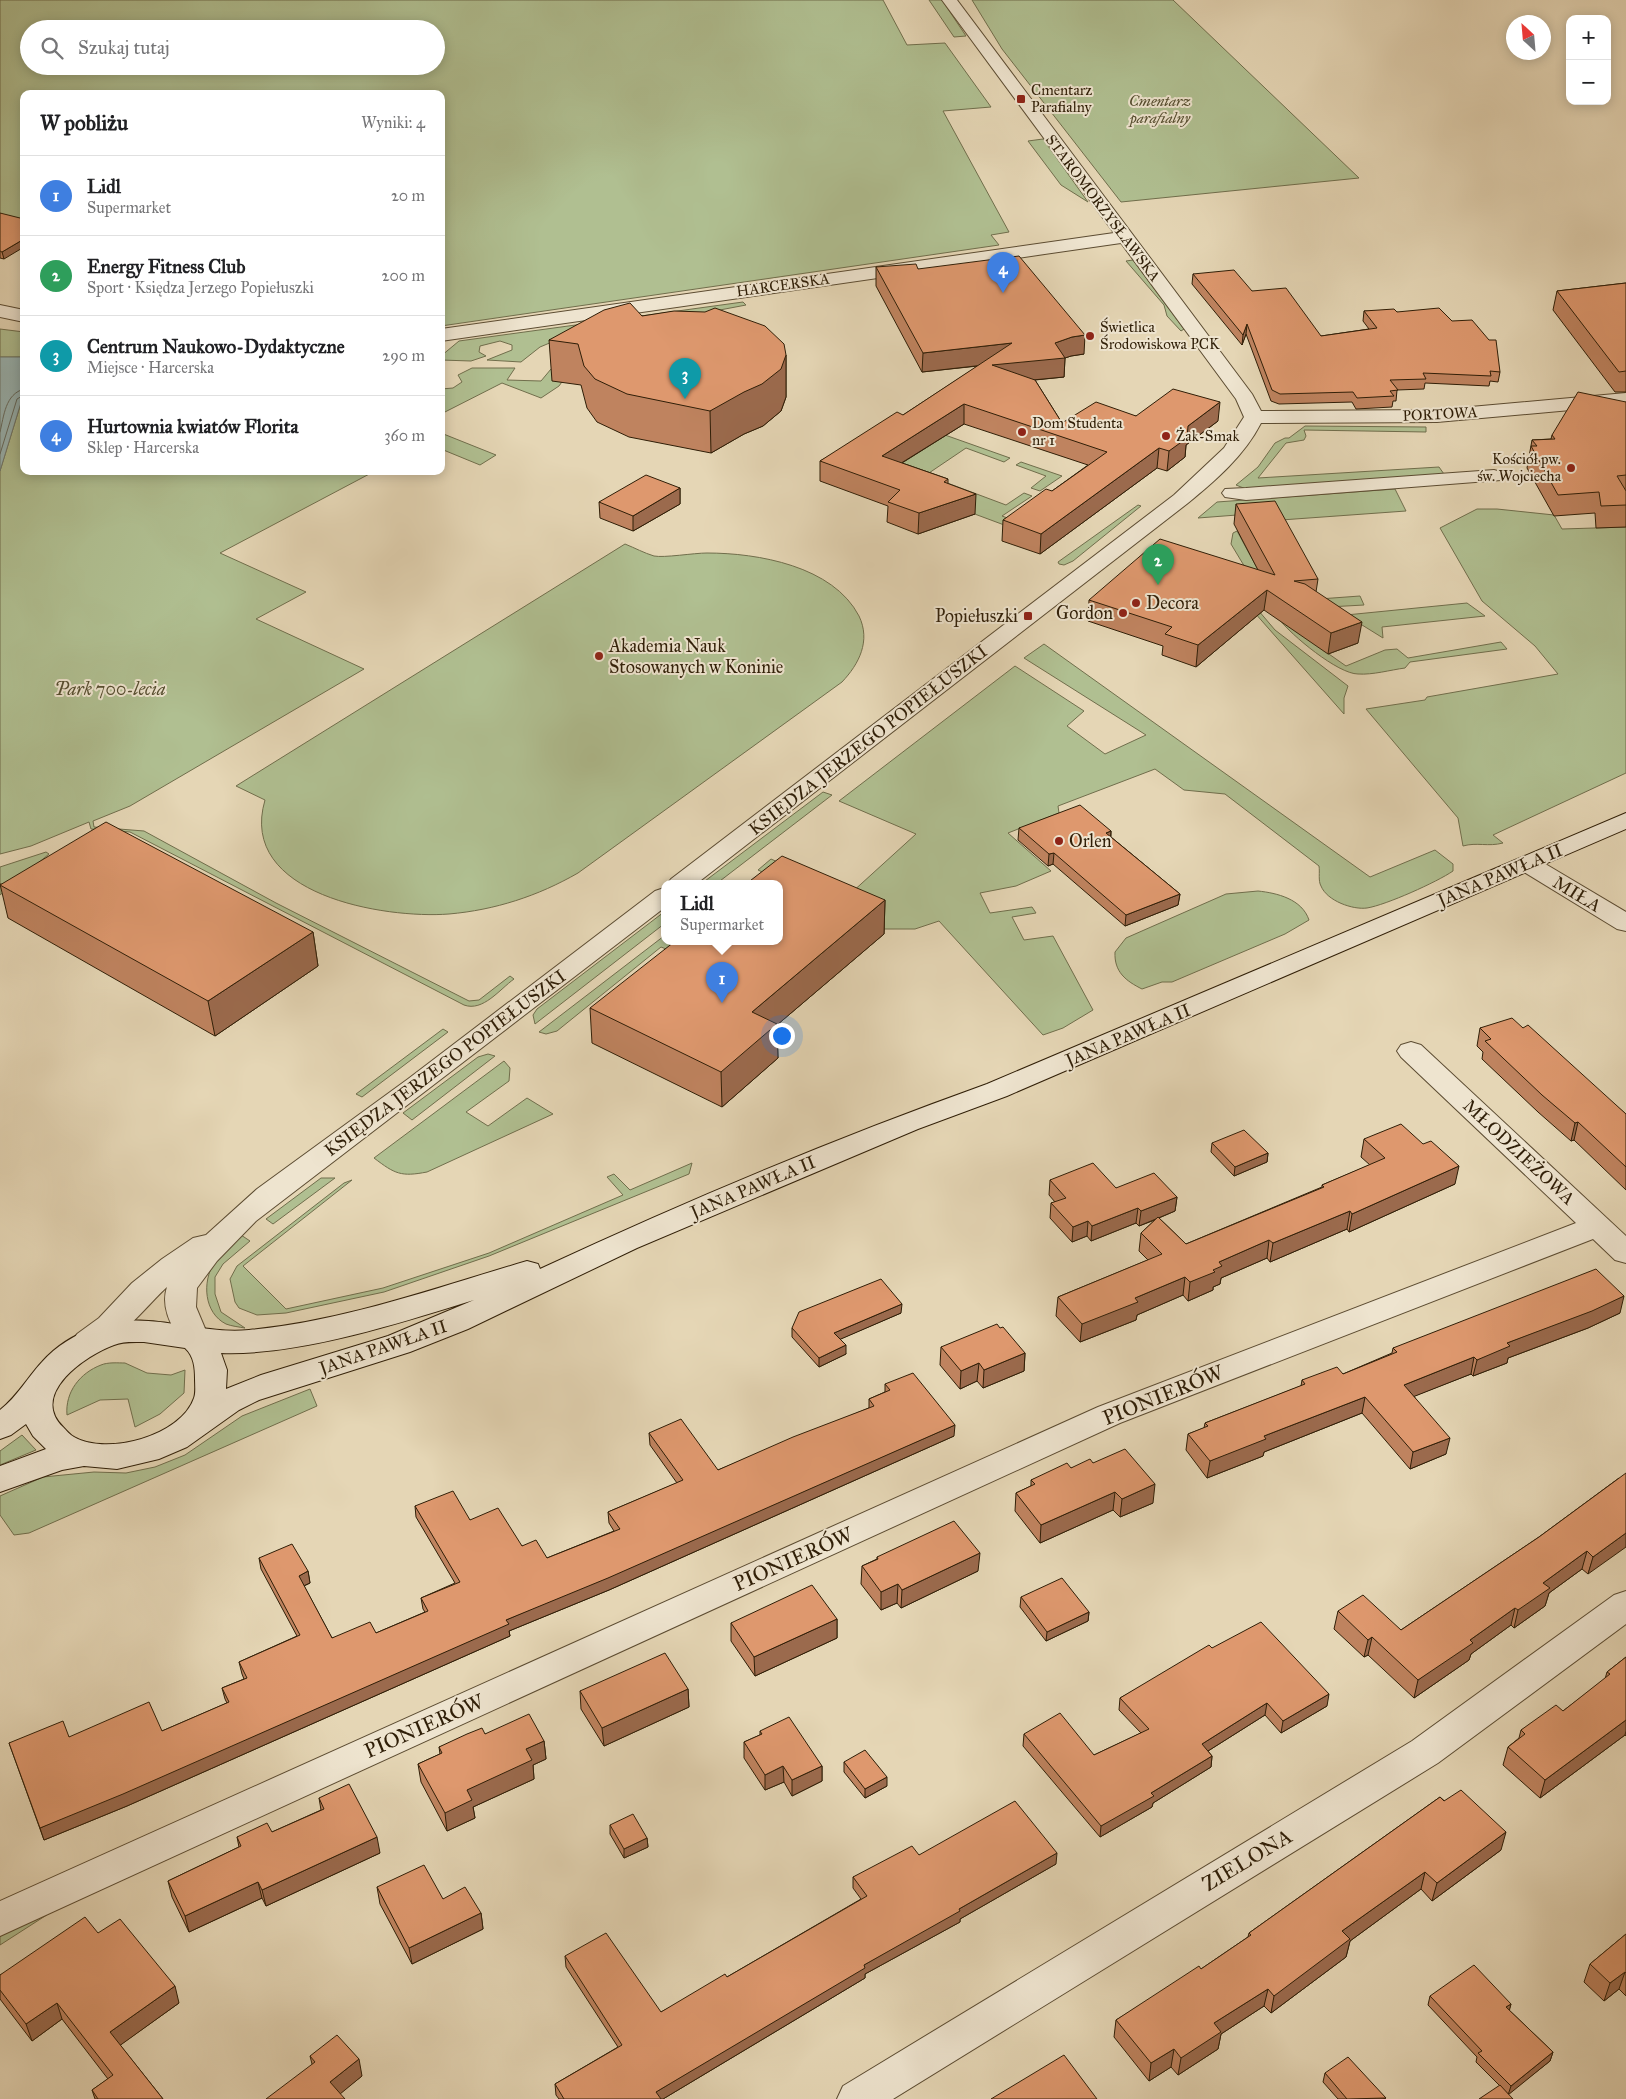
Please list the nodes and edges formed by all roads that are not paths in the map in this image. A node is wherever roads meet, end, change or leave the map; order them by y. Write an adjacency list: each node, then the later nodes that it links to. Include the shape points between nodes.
1 (949, 0): 2 (street, STAROMORZYSŁAWSKA)
2 (1125, 237): 5 (street, HARCERSKA); 7 (street, STAROMORZYSŁAWSKA, via 1245,398)
3 (0, 312): 4 (street)
4 (20, 315)
5 (445, 334)
6 (1626, 399): 7 (street, PORTOWA, via 1437,416)
7 (1254, 417): 12 (street, KSIĘDZA JERZEGO POPIEŁUSZKI, via 1246,436 1231,454 1181,499)
8 (1494, 476): 9 (street)
9 (1232, 493)
10 (1626, 820): 11 (street, JANA PAWŁA II)
11 (1528, 864): 14 (street, MIŁA); 18 (street, JANA PAWŁA II, via 997,1090 908,1122)
12 (685, 880)
13 (661, 898): 17 (street, KSIĘDZA JERZEGO POPIEŁUSZKI)
14 (1626, 923)
15 (1412, 1051): 16 (street, MŁODZIEŻOWA)
16 (1597, 1226): 19 (street, MŁODZIEŻOWA); 28 (street, PIONIERÓW, via 1109,1415)
17 (226, 1230): 20 (street, KSIĘDZA JERZEGO POPIEŁUSZKI, via 182,1288 181,1310); 21 (street, KSIĘDZA JERZEGO POPIEŁUSZKI, via 173,1266 143,1291 110,1326)
18 (626, 1241): 20 (street, JANA PAWŁA II, via 438,1300 318,1330 253,1340 207,1341); 24 (street, JANA PAWŁA II, via 457,1321 248,1392)
19 (1626, 1253)
20 (194, 1338): 21 (street, via 151,1330 109,1334); 24 (street, via 204,1350 213,1379 206,1410)
21 (88, 1342): 22 (street, via 55,1366)
22 (44, 1381): 23 (street, via 19,1412); 25 (street, via 38,1412 44,1427 54,1440)
23 (0, 1427)
24 (194, 1427): 25 (street, via 155,1448 132,1455)
25 (84, 1454): 26 (street, via 43,1462)
26 (0, 1480)
27 (1626, 1605): 29 (street, ZIELONA, via 1425,1752)
28 (0, 1918)
29 (856, 2099)

